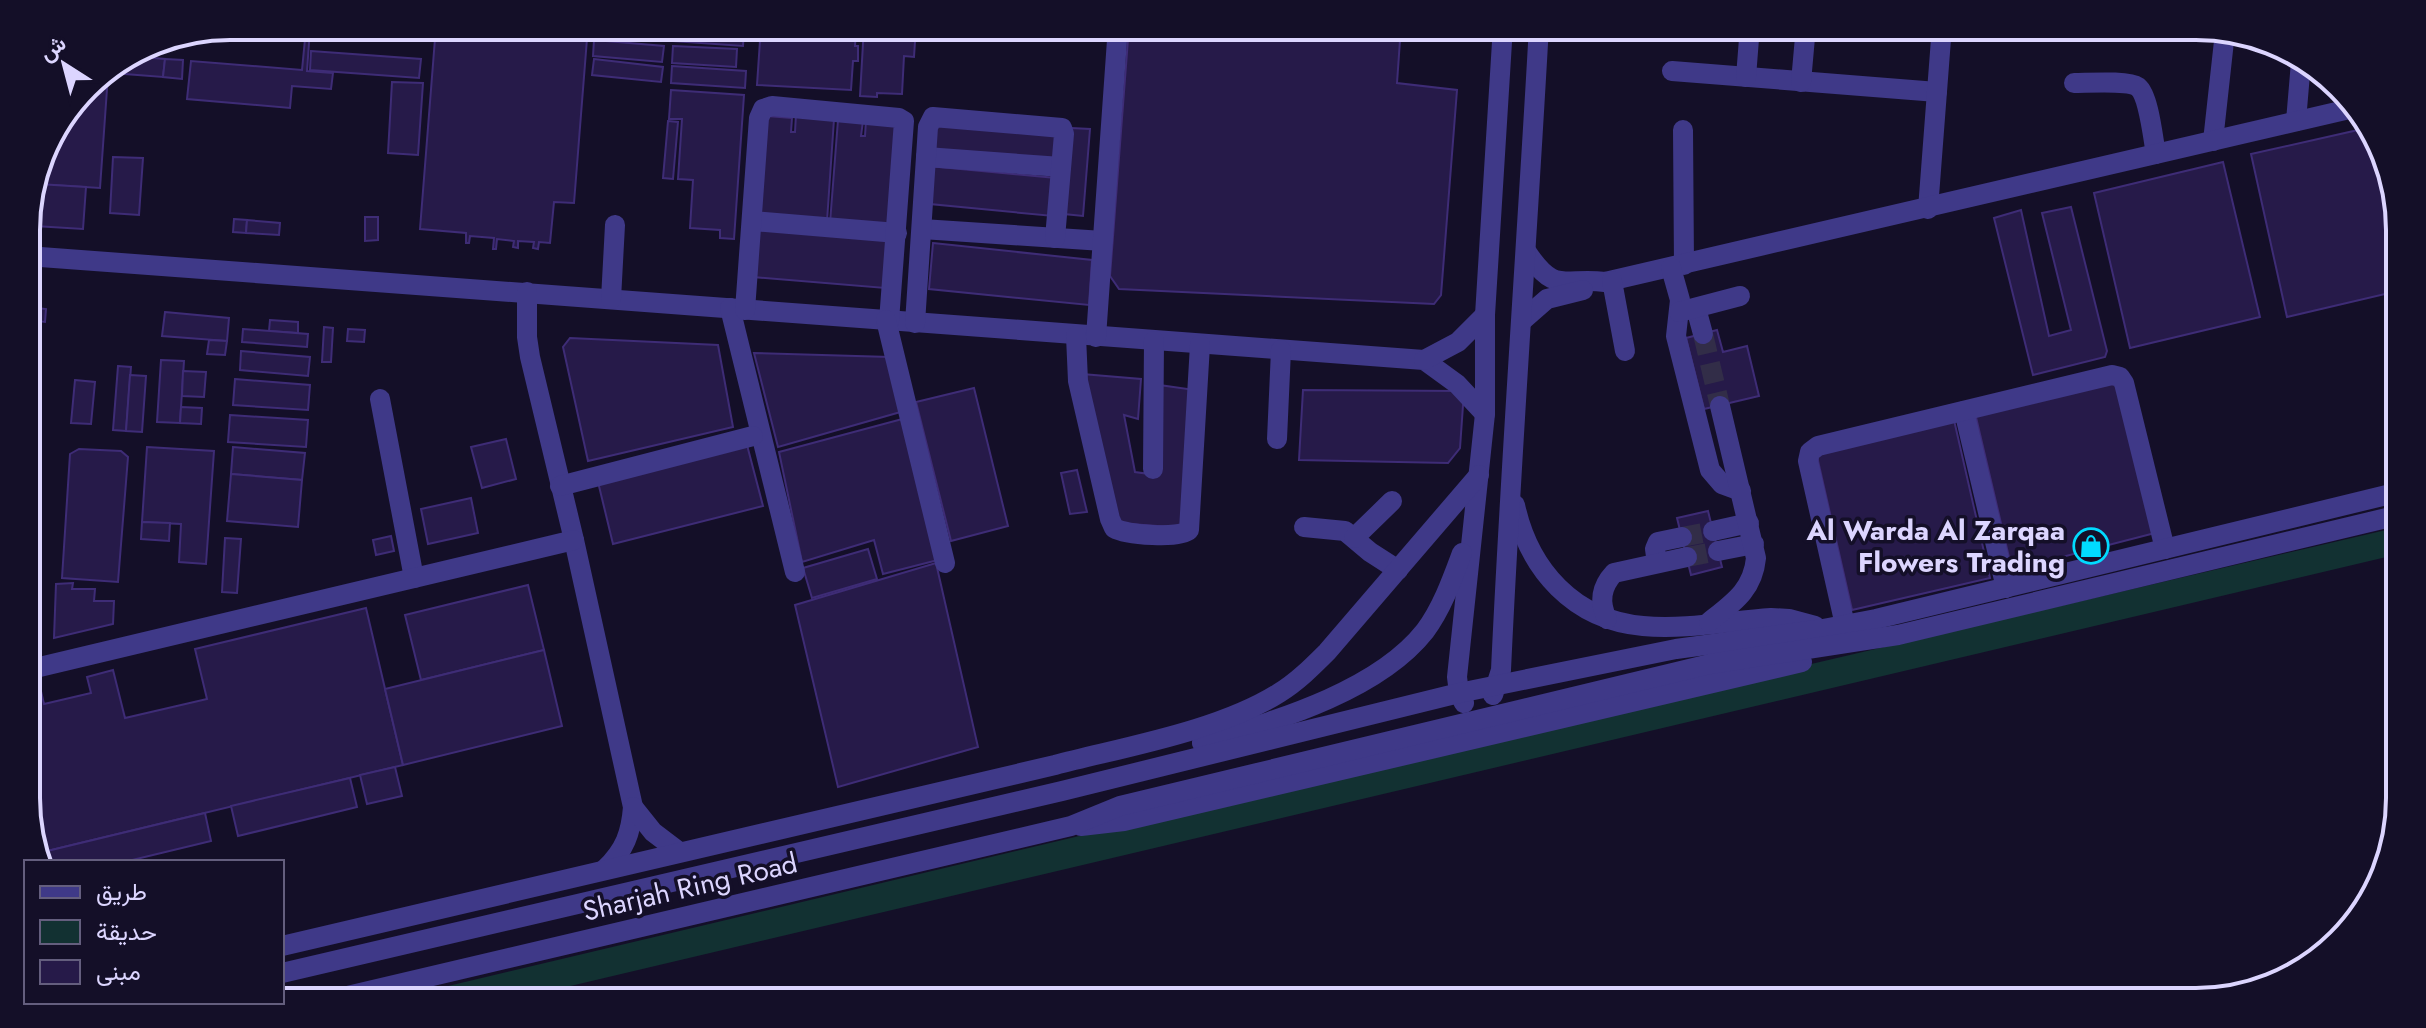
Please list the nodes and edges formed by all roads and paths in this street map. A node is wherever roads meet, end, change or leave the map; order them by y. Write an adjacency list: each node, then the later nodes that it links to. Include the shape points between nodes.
1 (1117, 40): 27 (street)
2 (1502, 40): 37 (street)
3 (1538, 40): 28 (street)
4 (1749, 40): 10 (street)
5 (1805, 40): 11 (street)
6 (1941, 40): 13 (street)
7 (2224, 42): 17 (street)
8 (1672, 71): 10 (street)
9 (2300, 71): 15 (street)
10 (1746, 77): 11 (street)
11 (1801, 82): 13 (street)
12 (2074, 83): 18 (street, via 2140,89)
13 (1937, 92): 21 (street)
14 (2343, 110): 15 (street)
15 (2296, 121): 17 (street)
16 (1683, 130): 30 (street)
17 (2213, 141): 18 (street)
18 (2156, 154): 21 (street)
19 (926, 157): 20 (street); 20 (street, via 933,117 1056,126 1063,131); 24 (street)
20 (1061, 167): 26 (street)
21 (1928, 209): 30 (street)
22 (753, 221): 25 (street); 25 (street, via 759,118 772,106 902,119); 35 (street)
23 (615, 225): 34 (street)
24 (922, 229): 26 (street); 40 (street)
25 (897, 233): 38 (street)
26 (1055, 238): 27 (street)
27 (1103, 241): 42 (street)
28 (1526, 251): 31 (street, via 1543,273 1559,282); 39 (street)
29 (40, 257): 32 (street)
30 (1678, 267): 31 (street); 36 (street, via 1680,300)
31 (1609, 281): 39 (street, via 1547,299); 46 (street)
32 (527, 292): 34 (street); 57 (street, via 530,357)
33 (1740, 296): 36 (street)
34 (611, 299): 35 (street)
35 (738, 309): 38 (street); 75 (street)
36 (1688, 310): 41 (street); 59 (street, via 1676,336 1710,470 1722,484)
37 (1485, 315): 47 (street, via 1458,342); 51 (street)
38 (888, 320): 40 (street); 73 (street)
39 (1523, 320): 56 (street)
40 (915, 323): 42 (street)
41 (1703, 334)
42 (1086, 336): 43 (street); 44 (street, via 1078,381 1110,519 1124,532 1179,536 1189,530)
43 (1154, 341): 44 (street); 54 (street)
44 (1205, 345): 45 (street); 58 (street)
45 (1281, 350): 47 (street); 53 (street)
46 (1625, 351)
47 (1424, 360): 51 (street)
48 (380, 399): 76 (street)
49 (1720, 406): 59 (street)
50 (1964, 411): 71 (street, via 2120,377); 77 (street); 80 (street, via 1810,452)
51 (1485, 414): 55 (street)
52 (753, 436): 57 (street)
53 (1277, 439)
54 (1153, 469)
55 (1479, 475): 62 (street); 74 (street)
56 (1510, 480): 78 (street, via 1520,527 1547,578 1570,600); 84 (street)
57 (560, 486): 68 (street)
58 (1203, 491)
59 (1741, 491): 64 (street)
60 (2386, 495): 71 (street)
61 (1392, 501): 67 (street)
62 (1475, 506): 85 (street); 87 (street, via 1446,595 1427,629 1385,669 1255,727 1106,771)
63 (2386, 518): 82 (street)
64 (1749, 523): 66 (street); 69 (street)
65 (1304, 527): 67 (street, via 1342,530)
66 (1713, 531)
67 (1354, 538): 74 (street)
68 (574, 540): 76 (street); 88 (street)
69 (1754, 544): 72 (street); 79 (street, via 1755,569 1747,591)
70 (1684, 547): 78 (street, via 1658,542 1657,563 1619,571 1608,579 1601,602)
71 (2165, 549): 77 (street)
72 (1718, 551)
73 (945, 563)
74 (1398, 570): 90 (street, via 1304,674 1237,713 1055,765)
75 (795, 572)
76 (414, 578): 83 (street)
77 (2006, 588): 80 (street)
78 (1607, 619): 79 (street, via 1643,626)
79 (1708, 623): 81 (street, via 1789,619)
80 (1845, 625): 81 (street)
81 (1823, 629): 84 (street, via 1676,649)
82 (1898, 635): 86 (street, via 1710,664); 89 (street, via 1260,790 1105,825)
83 (40, 667)
84 (1497, 685): 85 (street); 86 (street)
85 (1459, 693): 86 (street); 87 (street)
86 (1477, 716): 89 (street, via 1120,806)
87 (1062, 791): 93 (street)
88 (633, 807): 90 (street); 91 (street, via 627,843)
89 (1071, 826): 94 (street, Sharjah Ring Road)
90 (678, 851): 91 (street)
91 (605, 869): 92 (street)
92 (284, 946)
93 (284, 973)
94 (382, 988)

